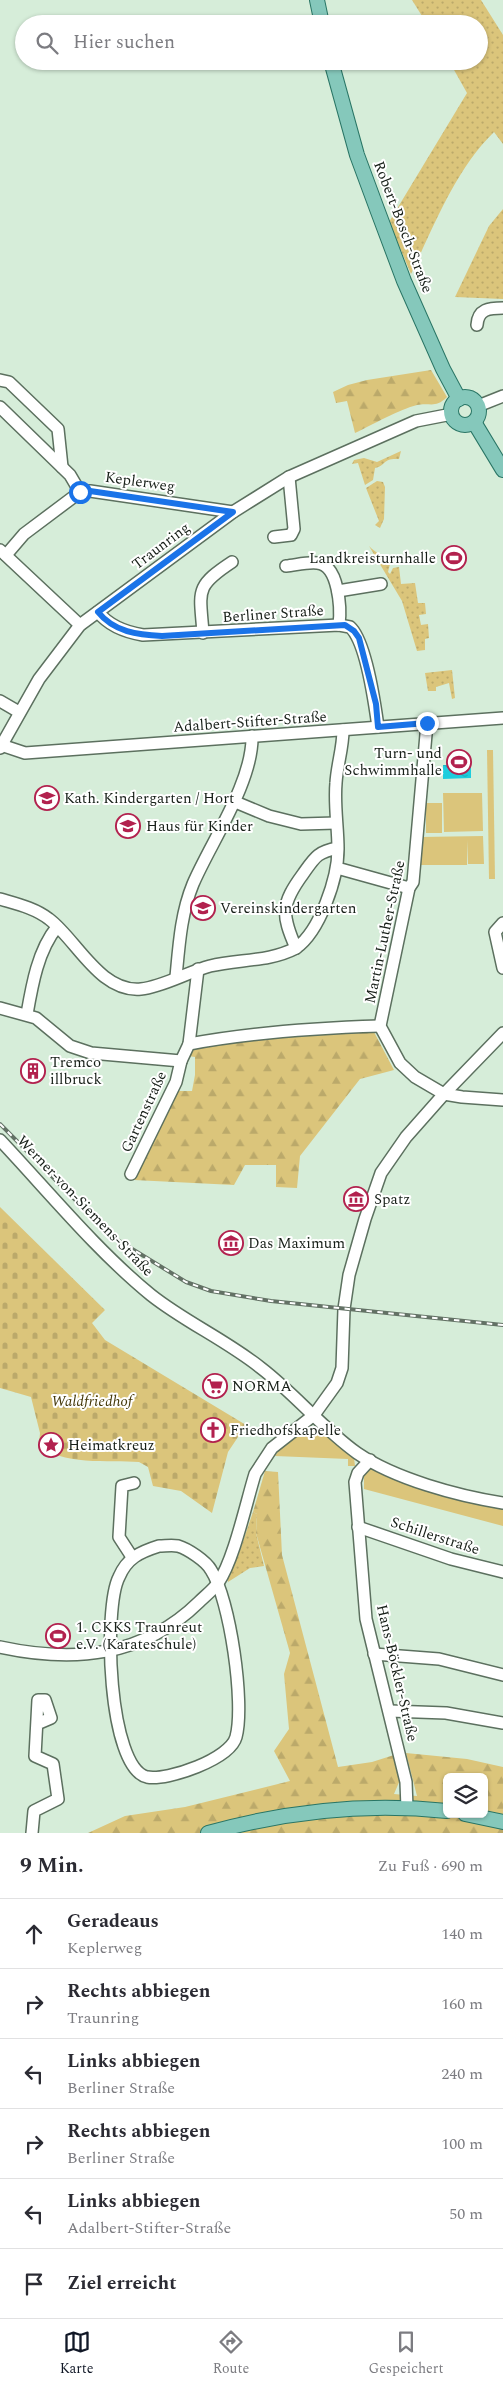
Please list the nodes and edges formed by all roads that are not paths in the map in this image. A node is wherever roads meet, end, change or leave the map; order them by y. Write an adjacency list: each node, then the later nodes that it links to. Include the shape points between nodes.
1 (317, 0): 2 (main road)
2 (320, 15)
3 (333, 70): 8 (main road, Robert-Bosch-Straße, via 357,155 377,209 408,289)
4 (503, 308): 5 (street, via 488,308 481,312)
5 (477, 325)
6 (0, 380): 13 (street, via 9,382 58,429)
7 (503, 396): 9 (street)
8 (459, 399): 9 (main road, via 470,399); 11 (main road)
9 (478, 406): 12 (main road, via 479,414)
10 (0, 407): 13 (street)
11 (452, 414): 12 (main road, via 461,424); 15 (street, Traunring, via 416,421)
12 (474, 422): 14 (main road)
13 (62, 466): 16 (street)
14 (503, 470)
15 (289, 477): 17 (street, Traunring); 18 (street, via 294,529 291,535)
16 (80, 492): 17 (street, Keplerweg); 19 (street)
17 (233, 512): 24 (street, Traunring)
18 (274, 537)
19 (3, 552): 25 (street)
20 (232, 562): 27 (street, via 202,586)
21 (286, 566): 23 (street, via 318,562 325,565)
22 (381, 584): 23 (street)
23 (338, 591): 26 (street)
24 (98, 612): 25 (street, Traunring); 27 (street, Berliner Straße, via 110,624 136,634)
25 (80, 625): 29 (street, Traunring)
26 (339, 625): 27 (street, Berliner Straße); 32 (street, Berliner Straße, via 350,627 359,638 376,704)
27 (203, 633)
28 (0, 701): 29 (street)
29 (19, 712): 35 (street, Traunring)
30 (503, 718): 31 (street, Adalbert-Stifter-Straße)
31 (427, 723): 32 (street, Adalbert-Stifter-Straße); 40 (street, Martin-Luther-Straße, via 413,878)
32 (378, 727): 33 (street, Adalbert-Stifter-Straße)
33 (342, 730): 34 (street, Adalbert-Stifter-Straße); 37 (street)
34 (252, 736): 35 (street, Adalbert-Stifter-Straße, via 25,754); 36 (street, via 245,775)
35 (1, 747)
36 (233, 801): 37 (street, via 268,816 301,824); 47 (street, via 192,885 180,932)
37 (336, 822): 38 (street)
38 (338, 848): 39 (street); 44 (street, via 316,856 289,893 285,906 286,922)
39 (337, 868): 40 (street); 44 (street, via 314,926)
40 (409, 888): 50 (street, Martin-Luther-Straße)
41 (0, 899): 43 (street, via 29,907)
42 (503, 923): 45 (street, via 495,932)
43 (57, 927): 47 (street, via 82,957 117,983 140,989); 49 (street, via 49,937 32,984)
44 (296, 948): 46 (street, via 281,956)
45 (503, 968)
46 (198, 970): 47 (street); 52 (street)
47 (176, 977)
48 (0, 1008): 49 (street)
49 (27, 1014): 53 (street, via 70,1046 91,1053)
50 (380, 1026): 52 (street, Martin-Luther-Straße, via 269,1031); 54 (street, Martin-Luther-Straße, via 404,1068)
51 (503, 1033): 54 (street)
52 (190, 1044): 53 (street)
53 (181, 1061): 57 (street, Gartenstraße, via 176,1082)
54 (444, 1094): 55 (street); 58 (street, via 381,1173 350,1275 344,1309 342,1368 337,1383)
55 (503, 1100)
56 (0, 1140): 58 (street, Werner-von-Siemens-Straße, via 110,1257 150,1294 259,1366)
57 (131, 1174)
58 (314, 1415): 59 (street, Werner-von-Siemens-Straße); 65 (street, via 272,1448 255,1474)
59 (370, 1460): 61 (street, Werner-von-Siemens-Straße, via 421,1482); 62 (street, Hans-Böckler-Straße, via 358,1473 355,1482)
60 (134, 1482): 63 (street, via 122,1486 119,1537)
61 (503, 1503)
62 (358, 1527): 64 (street, Schillerstraße, via 451,1559); 68 (street, Hans-Böckler-Straße, via 366,1619)
63 (132, 1557): 65 (street, via 159,1546 178,1546 211,1569); 67 (street, via 118,1577 112,1600)
64 (503, 1572)
65 (218, 1584): 67 (street, via 187,1614 152,1636); 67 (street, via 229,1624 239,1699 236,1737 230,1749 205,1764 166,1776 148,1777 136,1772 126,1753 119,1724)
66 (0, 1647): 67 (street, via 36,1655)
67 (109, 1651)
68 (374, 1654): 69 (street, via 439,1659); 70 (street, Hans-Böckler-Straße)
69 (503, 1675)
70 (390, 1710): 71 (street, via 446,1713); 73 (street, Hans-Böckler-Straße, via 406,1782)
71 (503, 1723)
72 (37, 1724): 77 (street, via 35,1756 53,1764 58,1800 34,1811)
73 (407, 1808): 74 (main road); 78 (main road, via 356,1807 304,1812)
74 (443, 1812)
75 (484, 1818): 76 (main road)
76 (503, 1822)
77 (32, 1833)
78 (208, 1833)

